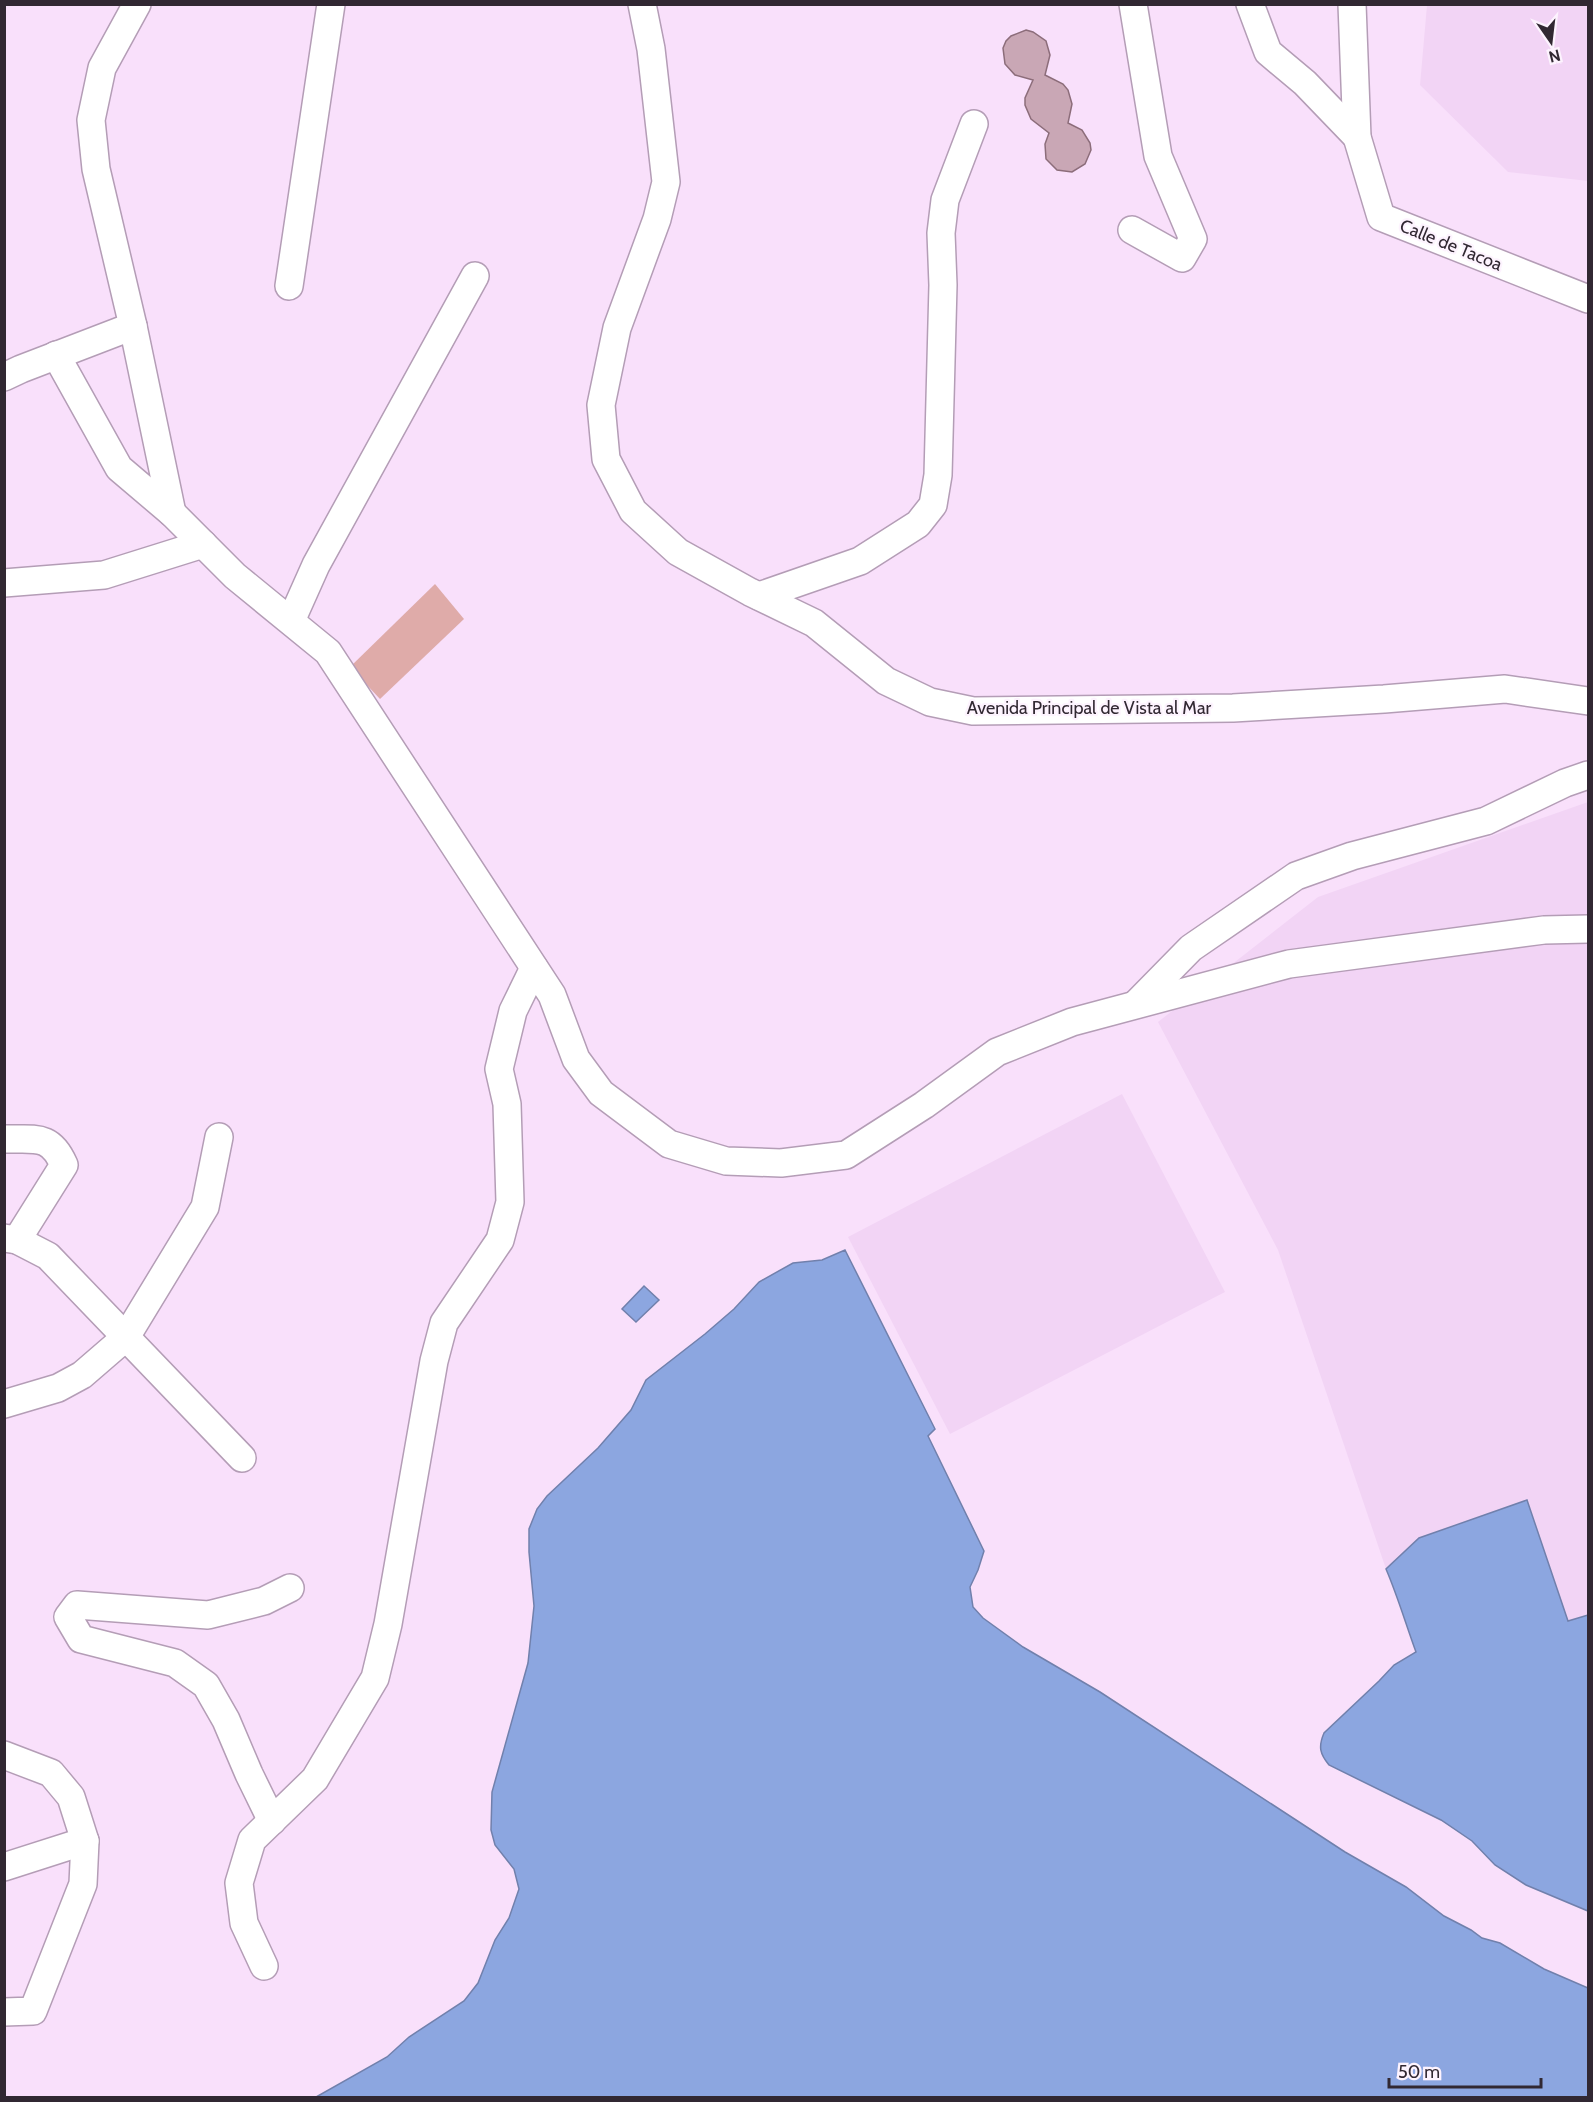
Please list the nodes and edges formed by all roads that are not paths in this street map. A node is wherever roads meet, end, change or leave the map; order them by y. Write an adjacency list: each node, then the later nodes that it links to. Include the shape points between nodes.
1 (137, 4): 13 (street, via 102,68 92,120 96,169)
2 (332, 4): 11 (street)
3 (642, 4): 19 (street, Avenida Principal de Vista al Mar, via 666,182 657,219 617,328 601,405 606,459 633,511 678,552)
4 (1133, 4): 9 (street, via 1158,156 1193,238 1182,258)
5 (1250, 4): 8 (street, via 1268,51)
6 (1352, 4): 8 (street, Calle de Tacoa)
7 (974, 124): 19 (street, via 945,200 941,233 938,475 933,505 918,524 860,561)
8 (1357, 137): 12 (street, Calle de Tacoa, via 1381,217)
9 (1132, 230)
10 (475, 276): 20 (street, via 316,565)
11 (289, 286)
12 (1588, 299)
13 (134, 326): 14 (street); 16 (street)
14 (56, 355): 15 (street); 16 (street, via 119,468)
15 (4, 377)
16 (172, 513): 17 (street)
17 (203, 544): 18 (street, via 104,575); 20 (street)
18 (4, 584)
19 (759, 596): 21 (street, Avenida Principal de Vista al Mar, via 814,623 886,681 930,702 973,711 1233,708 1504,689)
20 (291, 621): 24 (street, via 328,652)
21 (1588, 701)
22 (1588, 775): 25 (street, via 1486,821 1352,856 1296,876 1191,948)
23 (1588, 929): 25 (street, via 1544,930 1289,964)
24 (534, 968): 25 (street, via 552,995 576,1059 600,1093 669,1144 726,1161 781,1163 846,1155 997,1052 1072,1022); 34 (street, via 513,1011 499,1069 507,1104 510,1202 500,1240 444,1323 375,1678 315,1779)
25 (1136, 1005)
26 (219, 1137): 29 (street, via 204,1207)
27 (4, 1139): 28 (street, via 44,1140 57,1149 64,1165)
28 (10, 1239): 29 (street, via 48,1256)
29 (126, 1337): 30 (street, via 82,1376 58,1388); 31 (street)
30 (4, 1404)
31 (242, 1458)
32 (290, 1588): 34 (street, via 264,1601 208,1615 77,1605 68,1617 81,1639 175,1663 206,1685)
33 (4, 1755): 35 (street, via 51,1773 71,1797)
34 (272, 1821): 37 (street, via 252,1840 239,1883 244,1923)
35 (85, 1840): 36 (street); 38 (street, via 83,1884 33,2011)
36 (4, 1867)
37 (264, 1966)
38 (4, 2012)

